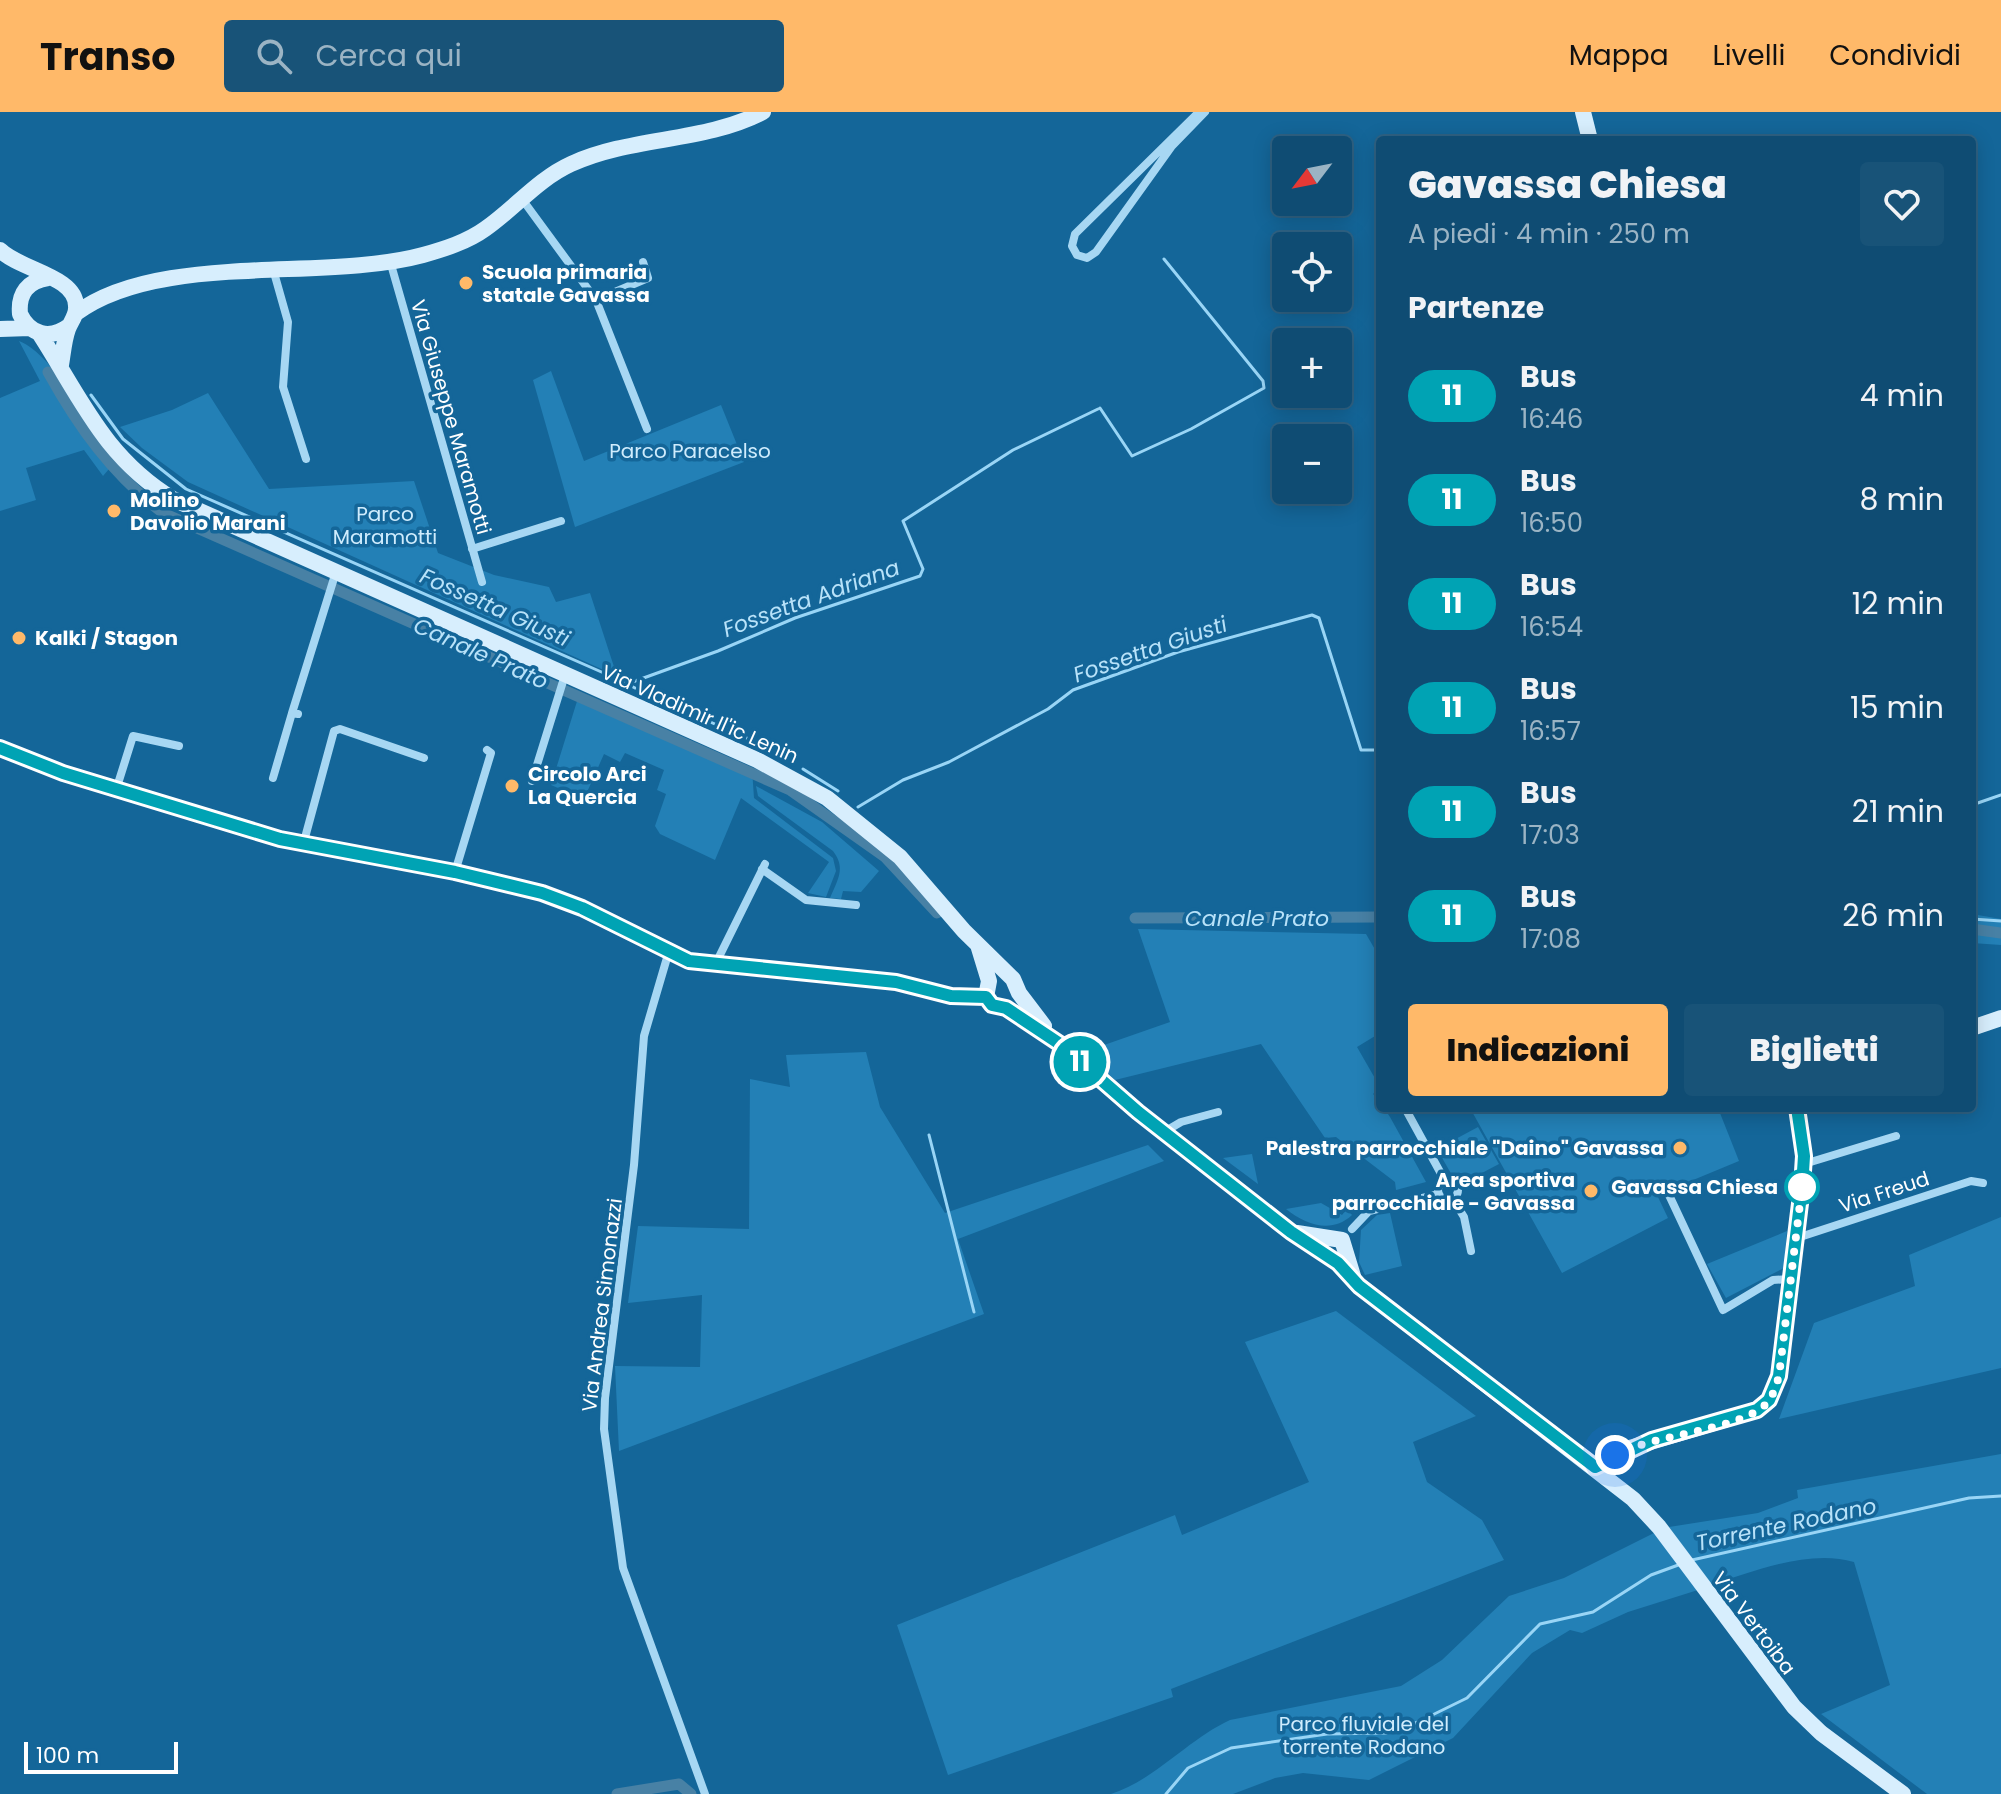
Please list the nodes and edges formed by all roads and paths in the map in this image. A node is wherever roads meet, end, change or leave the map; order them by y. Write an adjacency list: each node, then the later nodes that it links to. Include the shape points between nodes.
1 (763, 112): 5 (main road, via 714,131 580,160)
2 (1202, 112): 2 (street, via 1075,234 1072,246 1077,255 1087,258 1096,252)
3 (1583, 112): 4 (main road)
4 (1589, 136)
5 (522, 199): 7 (main road, via 468,239); 14 (street)
6 (3, 253): 10 (main road, Via Vladimir Il'ic Lenin); 13 (main road, Via Vladimir Il'ic Lenin)
7 (389, 260): 9 (main road); 23 (street, Via Giuseppe Maramotti)
8 (643, 262): 14 (street, via 648,278)
9 (273, 268): 12 (main road, via 163,281); 21 (street, via 288,322 283,387)
10 (48, 278): 11 (main road, Via Vladimir Il'ic Lenin); 13 (main road, via 39,279)
11 (70, 288): 12 (main road, Via Vladimir Il'ic Lenin); 15 (main road, via 76,305)
12 (102, 295): 15 (main road)
13 (21, 298): 16 (main road); 18 (main road, Via Vladimir Il'ic Lenin)
14 (596, 300): 20 (street)
15 (72, 320): 18 (main road, via 55,334); 19 (main road)
16 (0, 322)
17 (0, 329): 18 (main road)
18 (35, 331): 19 (main road, Via Vladimir Il'ic Lenin)
19 (61, 365): 25 (main road, Via Vladimir Il'ic Lenin, via 86,415 147,482)
20 (647, 429)
21 (306, 459)
22 (561, 521): 23 (street)
23 (472, 549): 24 (street, Via Giuseppe Maramotti)
24 (482, 582)
25 (332, 583): 26 (main road, Via Vladimir Il'ic Lenin); 31 (street)
26 (564, 681): 32 (street); 37 (main road, Via Vladimir Il'ic Lenin, via 757,760 813,789 900,857)
27 (179, 746): 33 (street, via 133,736)
28 (0, 748): 33 (street)
29 (487, 750): 35 (street, via 491,753)
30 (424, 758): 34 (street, via 336,729)
31 (273, 778)
32 (532, 781)
33 (116, 790): 34 (street)
34 (303, 845): 35 (street)
35 (455, 872): 38 (street, via 542,893)
36 (856, 905): 39 (street, via 806,900 764,867)
37 (978, 945): 40 (main road, Via Vladimir Il'ic Lenin); 41 (main road, Via Vladimir Il'ic Lenin)
38 (669, 951): 39 (street); 63 (street, Via Andrea Simonazzi, via 644,1036 604,1429 623,1568)
39 (715, 965): 41 (street, via 896,982 951,996)
40 (1008, 976): 41 (main road, via 998,975); 42 (main road, Via Vladimir Il'ic Lenin)
41 (988, 989): 43 (main road, via 996,1007)
42 (1019, 993): 43 (main road); 46 (main road, Via Vladimir Il'ic Lenin)
43 (1006, 1008): 46 (main road)
44 (2001, 1018): 45 (main road)
45 (1976, 1027)
46 (1060, 1044): 50 (main road)
47 (1218, 1112): 50 (street)
48 (1407, 1112): 53 (street)
49 (1798, 1112): 52 (main road)
50 (1164, 1132): 59 (main road, via 1291,1232)
51 (1896, 1136): 52 (street)
52 (1804, 1164): 58 (main road)
53 (1445, 1181): 55 (street); 57 (street, via 1456,1185)
54 (1983, 1183): 58 (street, Via Freud, via 1971,1181)
55 (1439, 1194): 57 (street); 59 (street, via 1369,1211)
56 (1669, 1195): 61 (street, via 1723,1310 1773,1280)
57 (1453, 1199): 60 (street, via 1464,1217)
58 (1796, 1238): 61 (main road)
59 (1339, 1245): 62 (main road, Via Vertoiba, via 1359,1286)
60 (1471, 1251)
61 (1791, 1279): 62 (main road, via 1779,1376 1765,1405 1738,1418 1630,1448)
62 (1595, 1467): 64 (main road, Via Vertoiba, via 1659,1527 1807,1720)
63 (705, 1794)
64 (1903, 1794)

